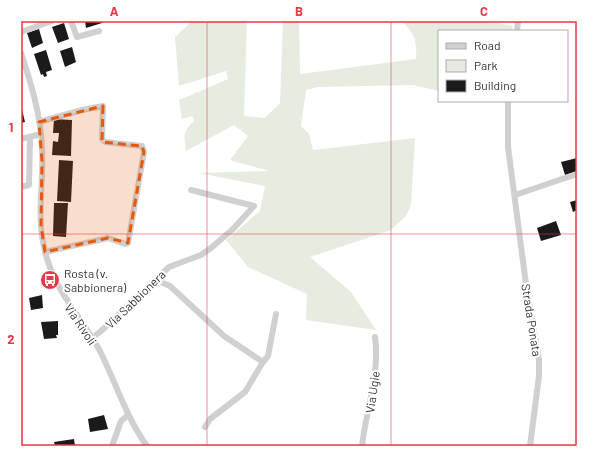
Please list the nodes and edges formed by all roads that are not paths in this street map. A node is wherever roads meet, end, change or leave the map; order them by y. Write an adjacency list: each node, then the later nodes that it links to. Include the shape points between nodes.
1 (52, 21): 4 (street)
2 (71, 21): 3 (street, via 77,37)
3 (99, 31)
4 (21, 32)
5 (21, 54): 7 (street, Via Rivoli)
6 (508, 102): 14 (street, Strada Ponata, via 508,147)
7 (39, 122): 8 (street, Via Rivoli); 15 (street, via 103,106 102,139 105,142 144,148 128,243 108,238)
8 (41, 134): 9 (street); 15 (street, Via Rivoli, via 40,210)
9 (30, 137): 10 (street); 12 (street, via 29,185)
10 (21, 139)
11 (577, 174): 14 (street)
12 (21, 187)
13 (191, 190): 16 (street, Via Sabbionera, via 254,206 211,248 201,255 169,267)
14 (515, 195): 26 (street, Strada Ponata, via 539,360)
15 (45, 252): 19 (street, Via Rivoli, via 60,291)
16 (156, 280): 19 (street, Via Sabbionera); 20 (street, via 170,286 224,336)
17 (276, 314): 20 (street, via 268,356)
18 (375, 337): 25 (street, Via Ugie, via 375,372)
19 (92, 338): 21 (street, Via Rivoli)
20 (263, 362): 22 (street, via 245,392 210,419)
21 (128, 415): 23 (street, via 121,421); 24 (street, Via Rivoli)
22 (205, 427)
23 (112, 446)
24 (147, 446)
25 (362, 446)
26 (530, 446)

